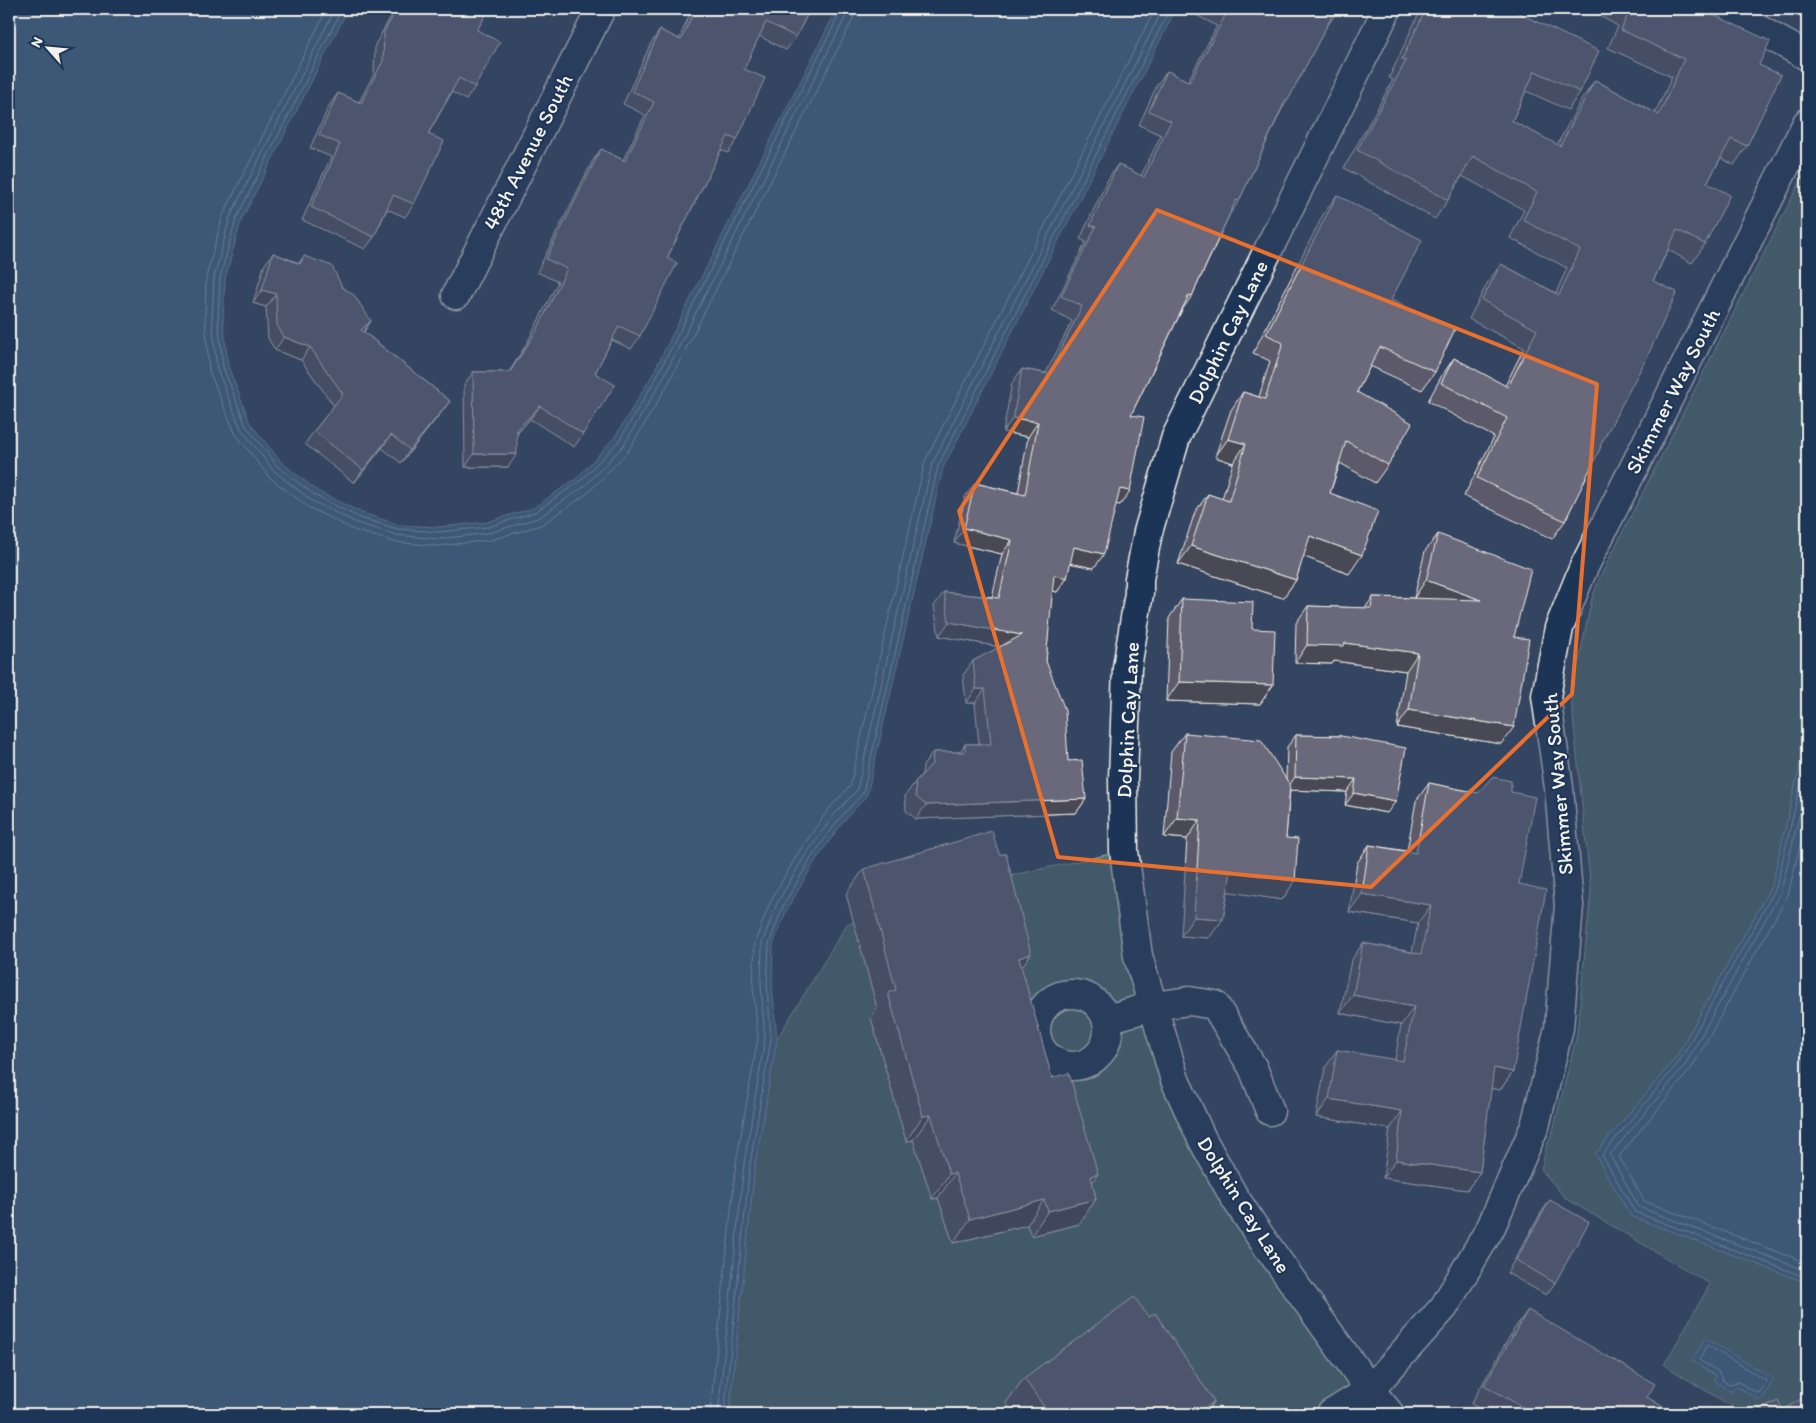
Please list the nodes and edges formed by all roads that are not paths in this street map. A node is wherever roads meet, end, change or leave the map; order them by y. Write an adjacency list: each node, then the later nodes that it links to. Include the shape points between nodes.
1 (600, 9): 6 (street, 48th Avenue South)
2 (1387, 9): 7 (street, Dolphin Cay Lane, via 1176,437 1148,532 1127,668 1123,778 1124,851 1138,956)
3 (1722, 9): 4 (street)
4 (1807, 56)
5 (1807, 122): 10 (street, Skimmer Way South, via 1583,569 1559,628 1546,696 1559,788 1569,905 1559,1028 1535,1126 1491,1227 1444,1307)
6 (456, 295)
7 (1153, 1006): 8 (street); 9 (street, via 1189,1001 1215,1005 1253,1068); 10 (street, Dolphin Cay Lane, via 1175,1080 1229,1187)
8 (1107, 1019)
9 (1270, 1111)
10 (1370, 1390): 11 (street, Skimmer Way South); 12 (street, Dolphin Cay Lane)
11 (1332, 1414)
12 (1390, 1414)

